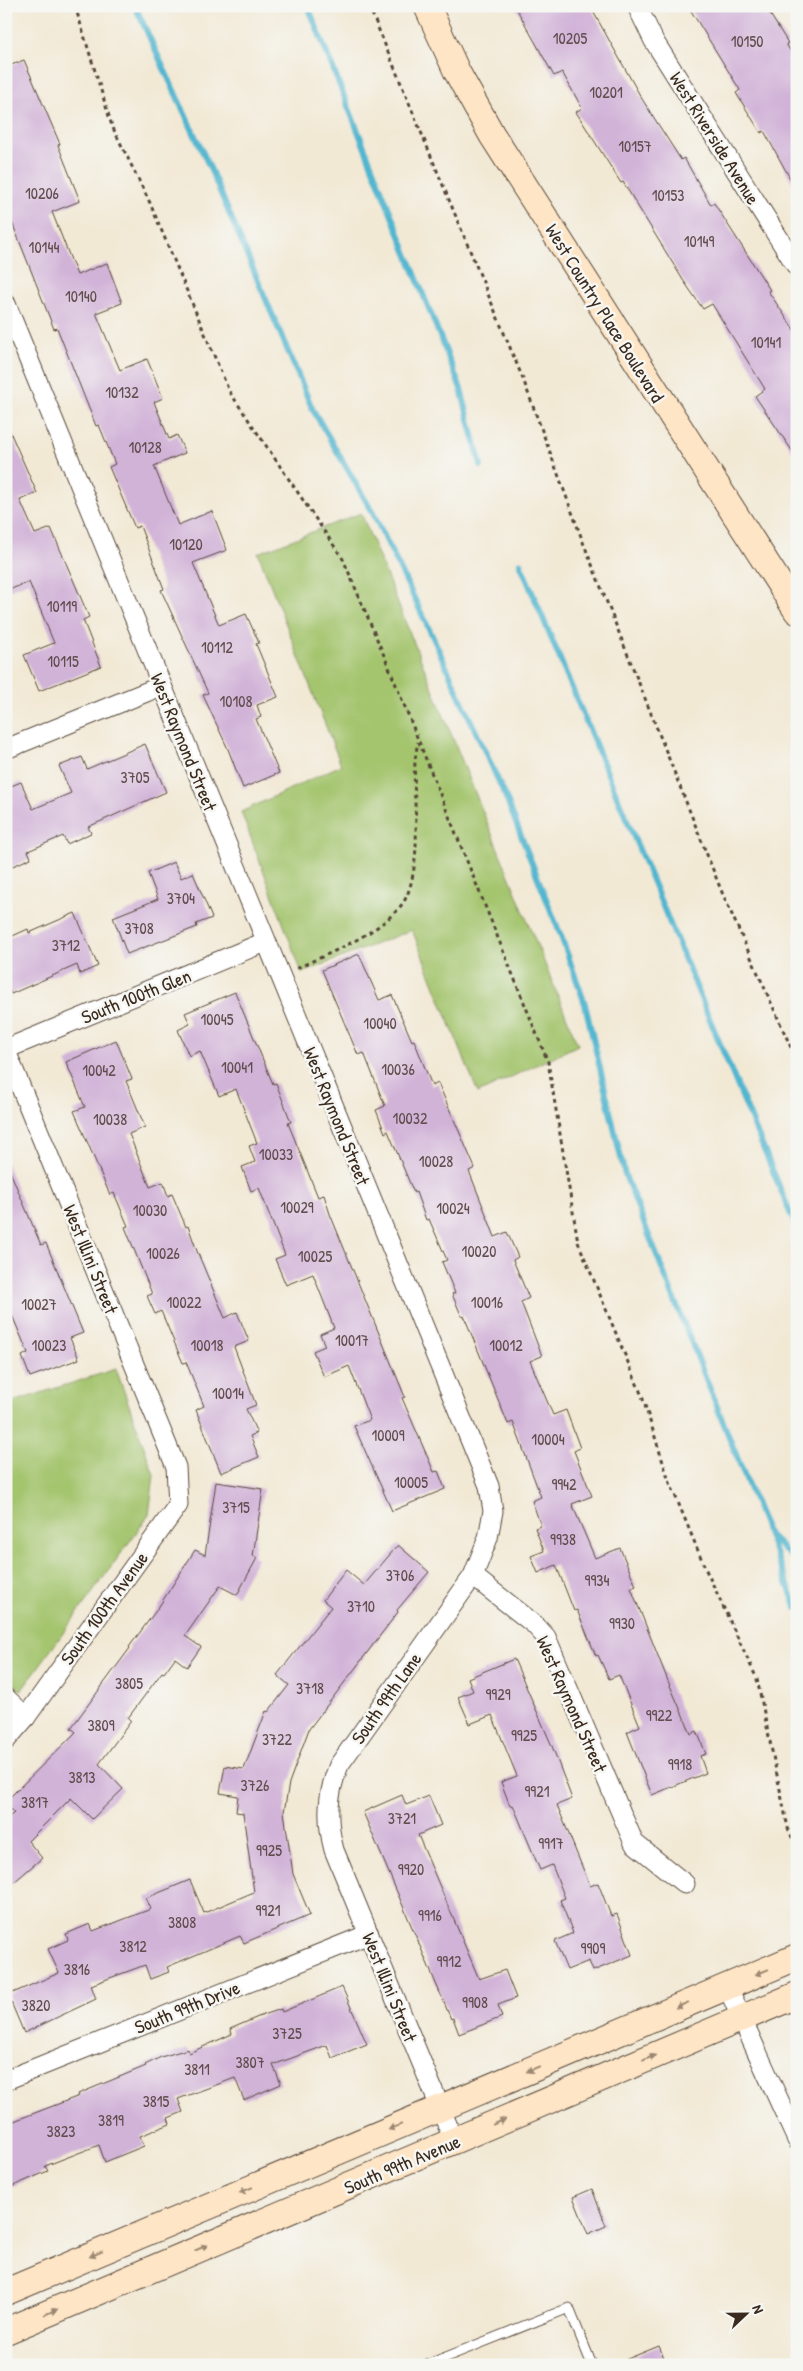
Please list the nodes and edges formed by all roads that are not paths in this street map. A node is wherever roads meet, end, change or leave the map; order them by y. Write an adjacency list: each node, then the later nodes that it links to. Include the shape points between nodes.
1 (427, 6): 5 (main road, West Country Place Boulevard, via 453,64 492,135)
2 (637, 6): 3 (street, West Riverside Avenue, via 654,42)
3 (797, 267)
4 (6, 304): 6 (street, West Raymond Street)
5 (797, 611)
6 (162, 686): 7 (street); 8 (street, West Raymond Street)
7 (6, 748)
8 (265, 942): 9 (street, South 100th Glen); 11 (street, West Raymond Street, via 489,1486 493,1512 488,1538)
9 (6, 1050): 10 (street, West Illini Street)
10 (176, 1467): 13 (street, South 100th Avenue, via 178,1505)
11 (473, 1576): 15 (street, South 99th Lane, via 339,1765 330,1794); 16 (street, West Raymond Street, via 546,1637 634,1843)
12 (6, 1698): 13 (street)
13 (26, 1717): 14 (street, South 100th Avenue)
14 (6, 1740)
15 (329, 1831): 17 (street, West Illini Street)
16 (684, 1884)
17 (369, 1934): 22 (street, South 99th Drive); 23 (street, West Illini Street)
18 (797, 1957): 19 (main road, South 99th Avenue, one-way to 19)
19 (727, 1986): 21 (street); 23 (main road, South 99th Avenue, one-way to 23)
20 (797, 1995): 21 (main road, South 99th Avenue)
21 (742, 2019): 24 (street); 25 (main road, South 99th Avenue, one-way to 21)
22 (6, 2080)
23 (440, 2108): 25 (street, West Illini Street); 26 (main road, South 99th Avenue, one-way to 26)
24 (797, 2140)
25 (454, 2141): 27 (main road, South 99th Avenue, one-way to 25)
26 (6, 2292)
27 (6, 2331)
28 (426, 2365): 29 (lane, via 569,2308)
29 (592, 2365)

